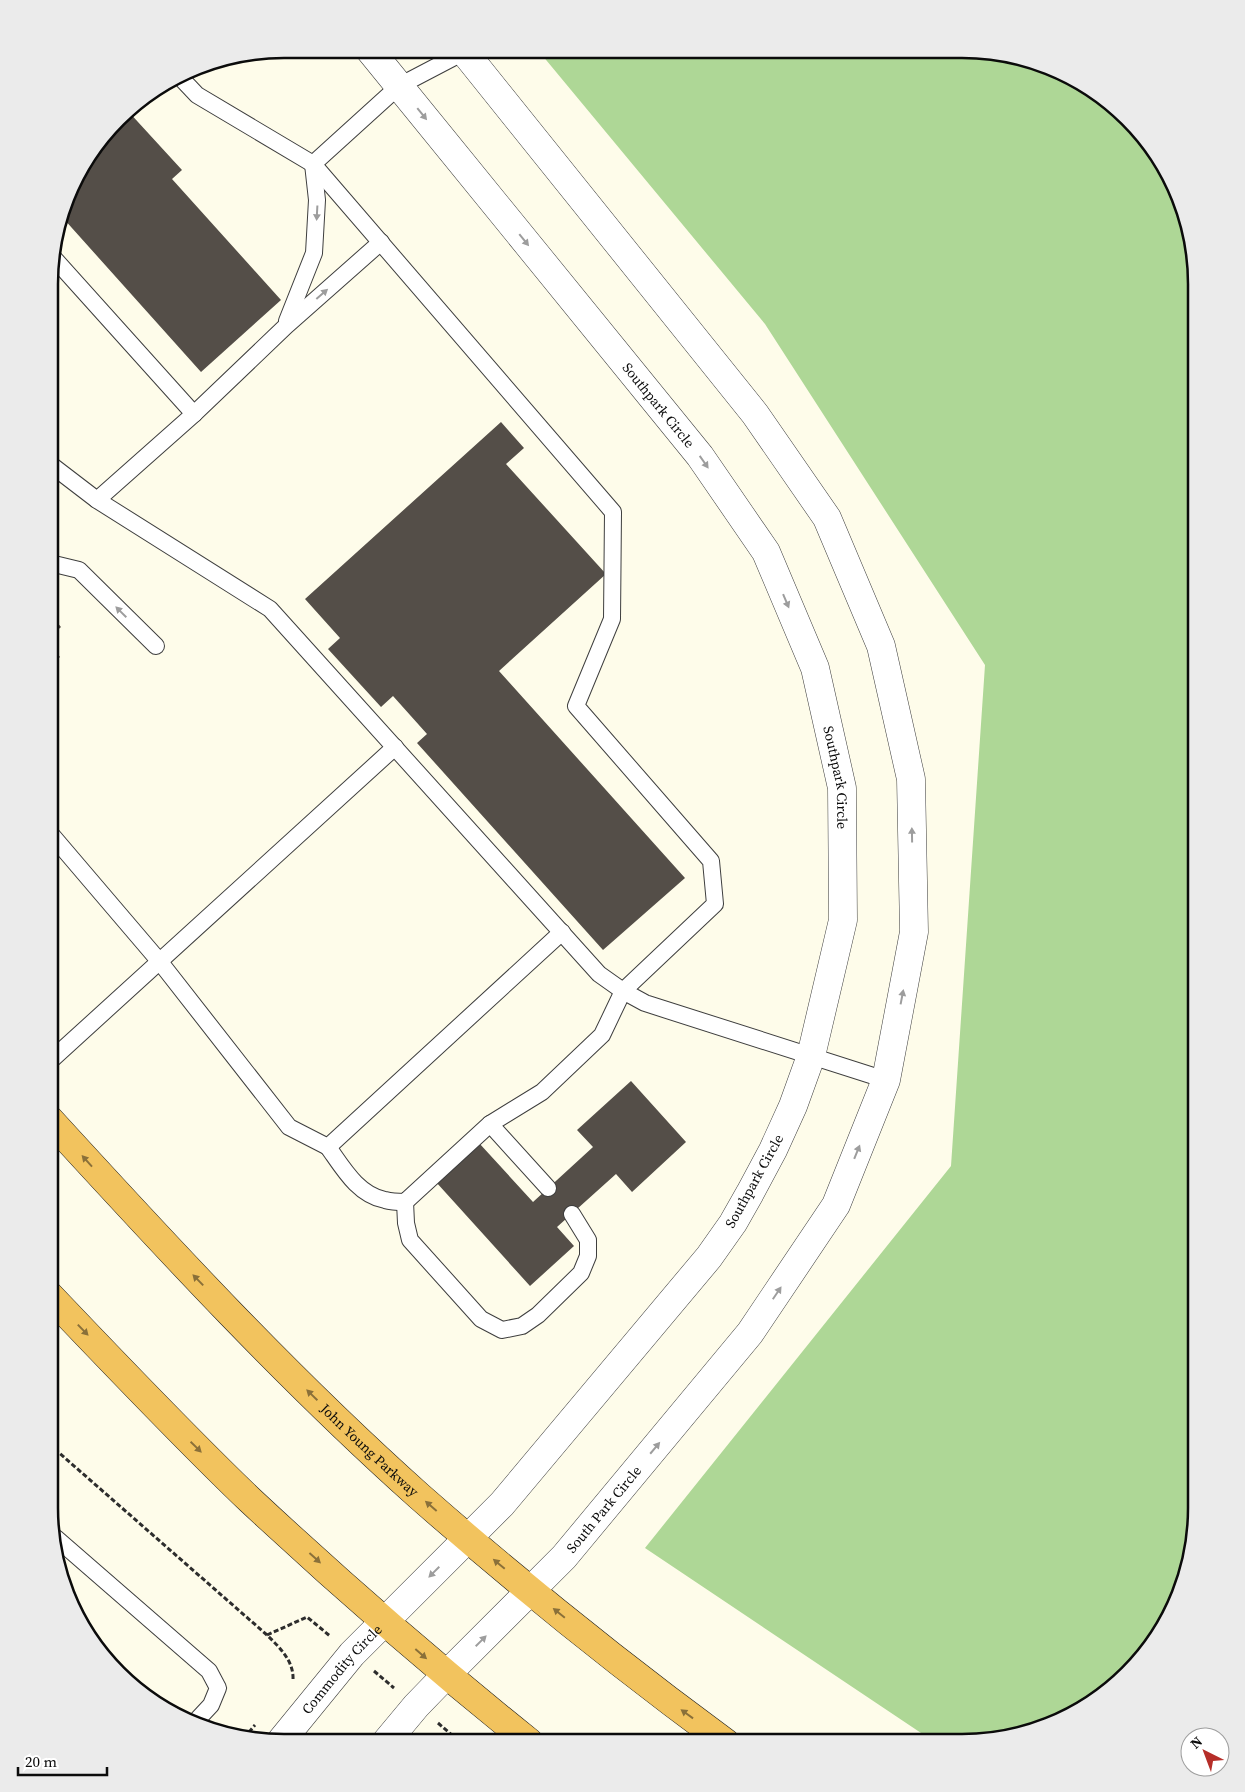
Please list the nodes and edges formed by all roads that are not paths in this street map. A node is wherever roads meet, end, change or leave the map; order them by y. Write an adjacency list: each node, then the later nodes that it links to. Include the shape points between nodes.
1 (376, 58): 5 (street, Southpark Circle)
2 (449, 58): 5 (lane)
3 (469, 58): 22 (street, one-way to 3, via 914,932 911,779 881,646 827,518 755,414)
4 (184, 81): 6 (lane, via 197,95)
5 (399, 86): 6 (lane); 21 (street, Southpark Circle, one-way to 21, via 700,456 766,552 815,668 842,788 843,920)
6 (313, 164): 7 (lane); 9 (lane, one-way to 9, via 317,200 314,254)
7 (380, 242): 9 (lane, one-way to 7); 19 (lane, via 614,512 612,619 576,706 712,862 715,904)
8 (58, 263): 10 (lane)
9 (286, 326): 10 (lane)
10 (194, 414): 12 (lane)
11 (58, 470): 12 (lane)
12 (97, 500): 15 (lane, via 270,609)
13 (58, 565): 14 (lane, one-way to 13, via 79,570)
14 (156, 646)
15 (395, 747): 17 (lane); 18 (lane)
16 (58, 842): 18 (lane)
17 (562, 932): 19 (lane, via 599,974); 25 (lane)
18 (160, 962): 20 (lane); 25 (lane, via 289,1127)
19 (623, 991): 21 (lane, via 645,1003); 23 (lane, via 602,1035 542,1092)
20 (58, 1055)
21 (811, 1056): 22 (lane); 30 (street, Southpark Circle, via 773,1150 723,1237 678,1296 514,1489)
22 (886, 1080): 32 (street, South Park Circle, one-way to 22, via 564,1557 750,1333 836,1205)
23 (490, 1124): 26 (lane); 27 (lane)
24 (58, 1129): 30 (highway, John Young Parkway, one-way to 24, via 312,1395 145,1225)
25 (328, 1147): 27 (lane, via 353,1182 366,1192 384,1200)
26 (548, 1188)
27 (405, 1202): 28 (lane, via 410,1240 481,1319 502,1330 522,1326 538,1315 581,1274 588,1256 588,1240)
28 (572, 1214)
29 (58, 1304): 33 (highway, one-way to 33, via 177,1428)
30 (468, 1538): 32 (highway, John Young Parkway, one-way to 30); 33 (street, one-way to 33)
31 (60, 1541): 35 (lane, via 209,1671 218,1688 211,1705)
32 (530, 1590): 34 (street, South Park Circle, one-way to 32); 39 (highway, John Young Parkway, one-way to 32)
33 (384, 1622): 34 (highway, one-way to 34); 36 (street, Commodity Circle, via 352,1654)
34 (446, 1675): 37 (street); 38 (highway)
35 (199, 1718)
36 (287, 1734)
37 (393, 1734)
38 (519, 1734)
39 (714, 1734)

